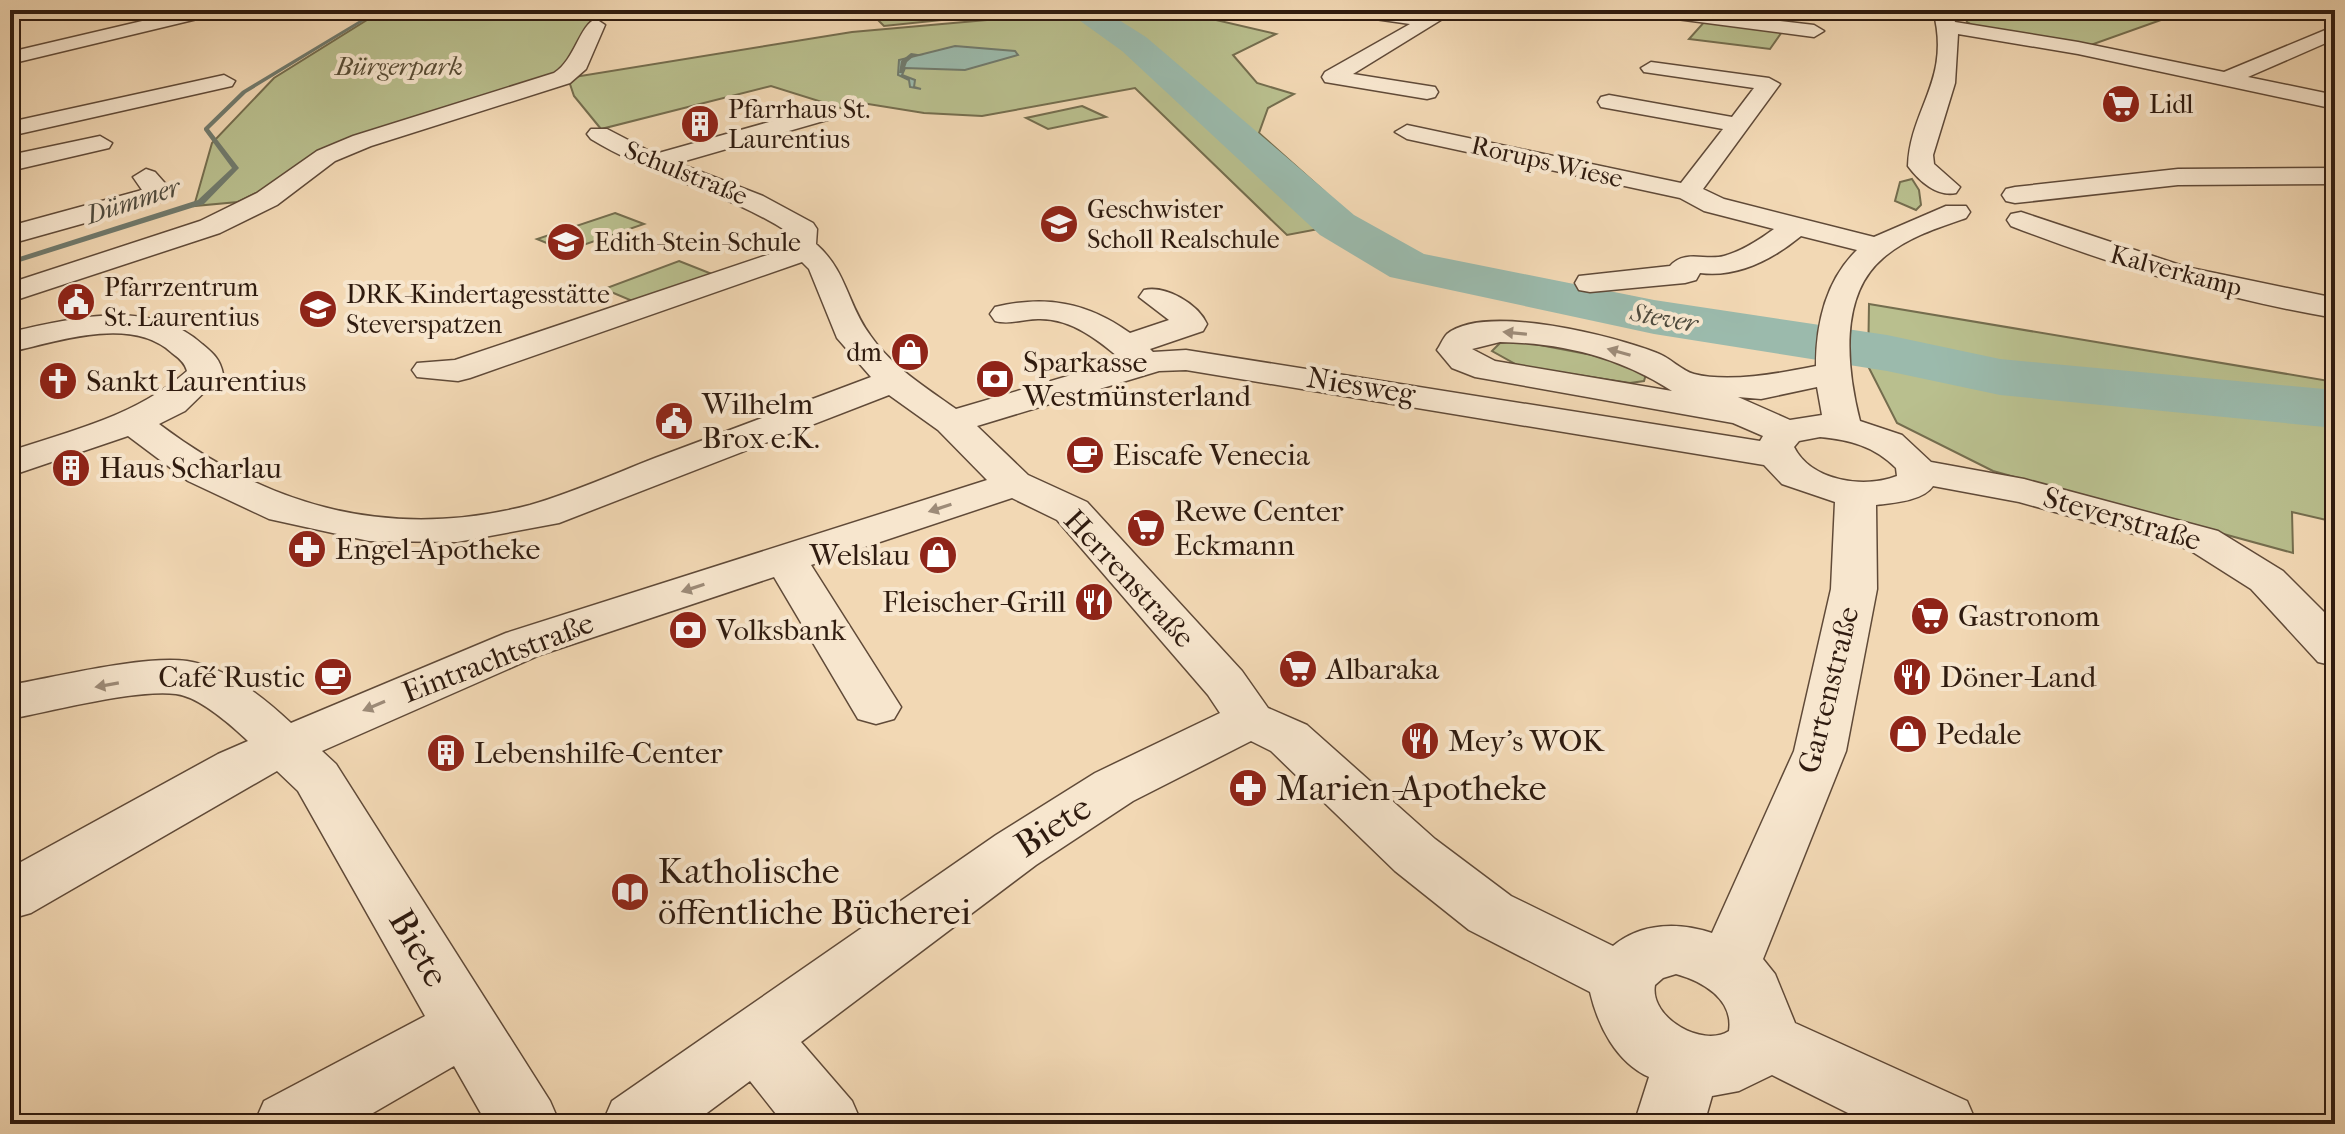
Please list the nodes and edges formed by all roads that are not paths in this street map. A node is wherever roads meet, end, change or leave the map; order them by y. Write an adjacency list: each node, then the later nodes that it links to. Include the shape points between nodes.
1 (35, 10): 6 (street)
2 (212, 10): 13 (street)
3 (1347, 10): 9 (street)
4 (1448, 10): 9 (street)
5 (1646, 10): 7 (street)
6 (10, 15)
7 (1699, 17): 12 (street, via 1816,29); 20 (street, via 1651,68 1769,84)
8 (1945, 18): 14 (street); 30 (street, via 1947,68 1921,166 1929,176)
9 (1430, 21): 16 (street, via 1333,77)
10 (596, 25): 38 (street, via 576,69 562,78 362,141 326,156 267,199 210,227)
11 (2335, 32): 14 (street)
12 (1800, 52)
13 (10, 58)
14 (2229, 78): 18 (street)
15 (224, 81): 21 (street)
16 (1427, 92)
17 (1609, 102): 20 (street)
18 (2335, 102)
19 (826, 113): 26 (street)
20 (1739, 125): 29 (street)
21 (10, 129)
22 (1407, 132): 29 (street, Rorups Wiese)
23 (599, 134): 26 (street, Schulstraße)
24 (100, 143): 25 (street)
25 (10, 163)
26 (650, 163): 34 (street, Schulstraße, via 775,209 803,229)
27 (2335, 176): 30 (street, via 2178,177)
28 (146, 177): 32 (street, via 158,190 151,196)
29 (1688, 192): 31 (street, Rorups Wiese, via 1714,205)
30 (1984, 204): 33 (street, via 1922,224); 40 (street, Kalverkamp, via 2105,252)
31 (1795, 226): 33 (street, Rorups Wiese); 36 (street, via 1772,247 1719,267 1732,277 1711,282 1685,274)
32 (10, 235)
33 (1880, 247): 45 (street, via 1863,261 1847,287 1834,331)
34 (804, 249): 35 (street); 44 (street, via 458,371)
35 (828, 277): 37 (street); 47 (street, via 854,338)
36 (1590, 283)
37 (782, 287)
38 (10, 293)
39 (1155, 297): 43 (street, via 1191,324)
40 (2335, 308)
41 (1006, 314): 43 (street, via 1032,306 1082,316)
42 (10, 342): 49 (street, via 134,325 167,332 203,362 205,374 172,403)
43 (1136, 355): 50 (street, Niesweg); 52 (street, Niesweg, via 1216,362)
44 (429, 370)
45 (1831, 370): 46 (street, via 1761,388); 51 (street)
46 (1676, 377): 48 (street); 48 (street, one-way to 48, via 1623,352 1518,333 1472,334 1454,350 1464,361 1487,370)
47 (893, 381): 49 (street, via 544,514 492,528 398,532 310,518 257,501 201,472); 50 (street, Herrenstraße)
48 (1740, 413): 52 (street)
49 (133, 422): 53 (street)
50 (951, 422): 55 (street, Herrenstraße)
51 (1843, 428): 52 (street, via 1809,427); 54 (street, via 1894,445)
52 (1781, 444): 56 (street, via 1787,467 1805,479)
53 (10, 464)
54 (1918, 471): 56 (street, via 1915,483 1901,491); 58 (street, Steverstraße, via 2024,491 2203,540 2267,580)
55 (1014, 484): 57 (street, Eintrachtstraße, one-way to 57); 61 (street, Herrenstraße, via 1072,511 1225,683)
56 (1855, 494): 64 (street, Gartenstraße, via 1854,589 1820,751)
57 (785, 558): 60 (street); 62 (street, Eintrachtstraße, one-way to 62, via 523,644)
58 (2335, 651)
59 (10, 702): 62 (street, Biete, one-way to 59, via 242,706 185,677 121,682)
60 (876, 707)
61 (1250, 720): 65 (street, via 1289,738 1415,855 1490,913); 67 (street, Biete, via 1114,787 1087,822 1016,850)
62 (284, 746): 63 (street, Eintrachtstraße, via 222,775); 66 (street, Biete, via 317,778)
63 (10, 896)
64 (1728, 967): 65 (street, via 1689,951 1651,951 1633,962); 68 (street, via 1758,1002)
65 (1622, 978): 69 (street, via 1628,1017 1662,1051)
66 (465, 1027): 70 (street); 71 (street, Biete)
67 (756, 1038): 72 (street, Biete); 73 (street)
68 (1763, 1039): 69 (street, via 1752,1054 1735,1064 1713,1067); 74 (street)
69 (1678, 1094)
70 (289, 1124)
71 (525, 1124)
72 (637, 1124)
73 (827, 1124)
74 (1942, 1124)

